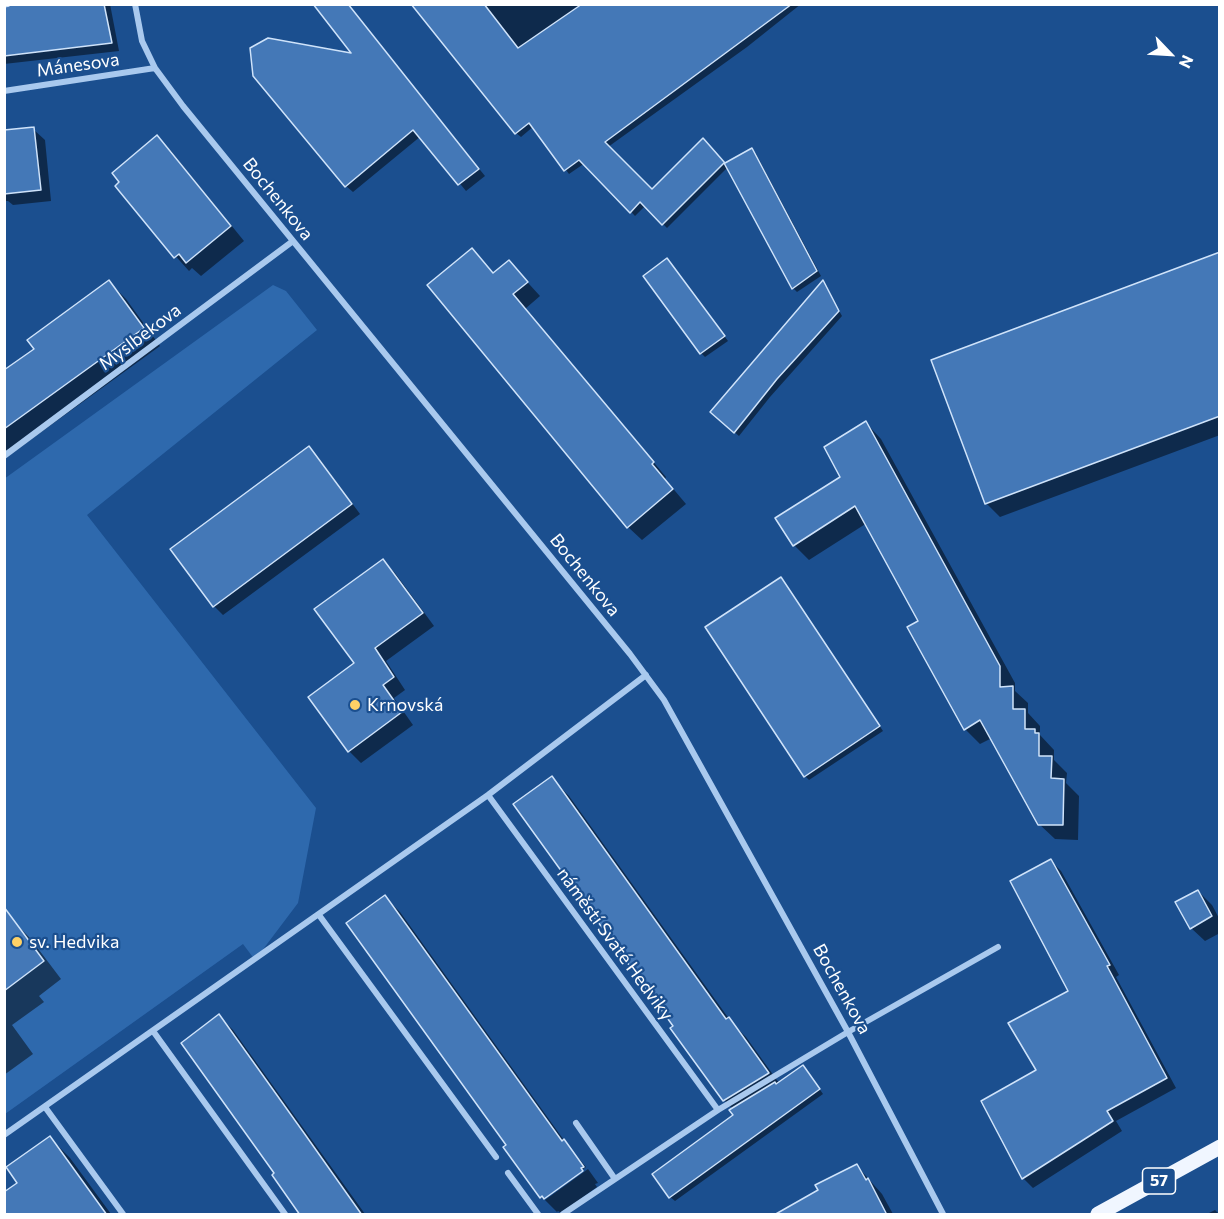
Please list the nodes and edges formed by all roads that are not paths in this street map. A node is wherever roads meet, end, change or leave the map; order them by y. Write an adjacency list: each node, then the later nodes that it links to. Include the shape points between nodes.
1 (135, 4): 2 (street, Bochenkova, via 142,41)
2 (155, 68): 3 (street, Mánesova); 4 (street, Bochenkova)
3 (4, 91)
4 (293, 241): 5 (street, Myslbekova); 6 (street, Bochenkova)
5 (4, 456)
6 (646, 675): 7 (street); 11 (street, Bochenkova, via 664,700)
7 (488, 795): 8 (street); 13 (street, náměstí Svaté Hedviky)
8 (319, 915): 10 (street); 17 (street)
9 (998, 947): 11 (street)
10 (153, 1031): 12 (street); 21 (street)
11 (848, 1032): 13 (street); 24 (street, Bochenkova)
12 (45, 1107): 15 (street); 20 (street)
13 (718, 1110): 19 (street)
14 (576, 1123): 19 (street)
15 (4, 1136)
16 (1220, 1146): 25 (main road, 57)
17 (496, 1157)
18 (508, 1173): 22 (street)
19 (615, 1179): 23 (street)
20 (123, 1215)
21 (285, 1215)
22 (538, 1215)
23 (562, 1215)
24 (943, 1215)
25 (1098, 1215)

